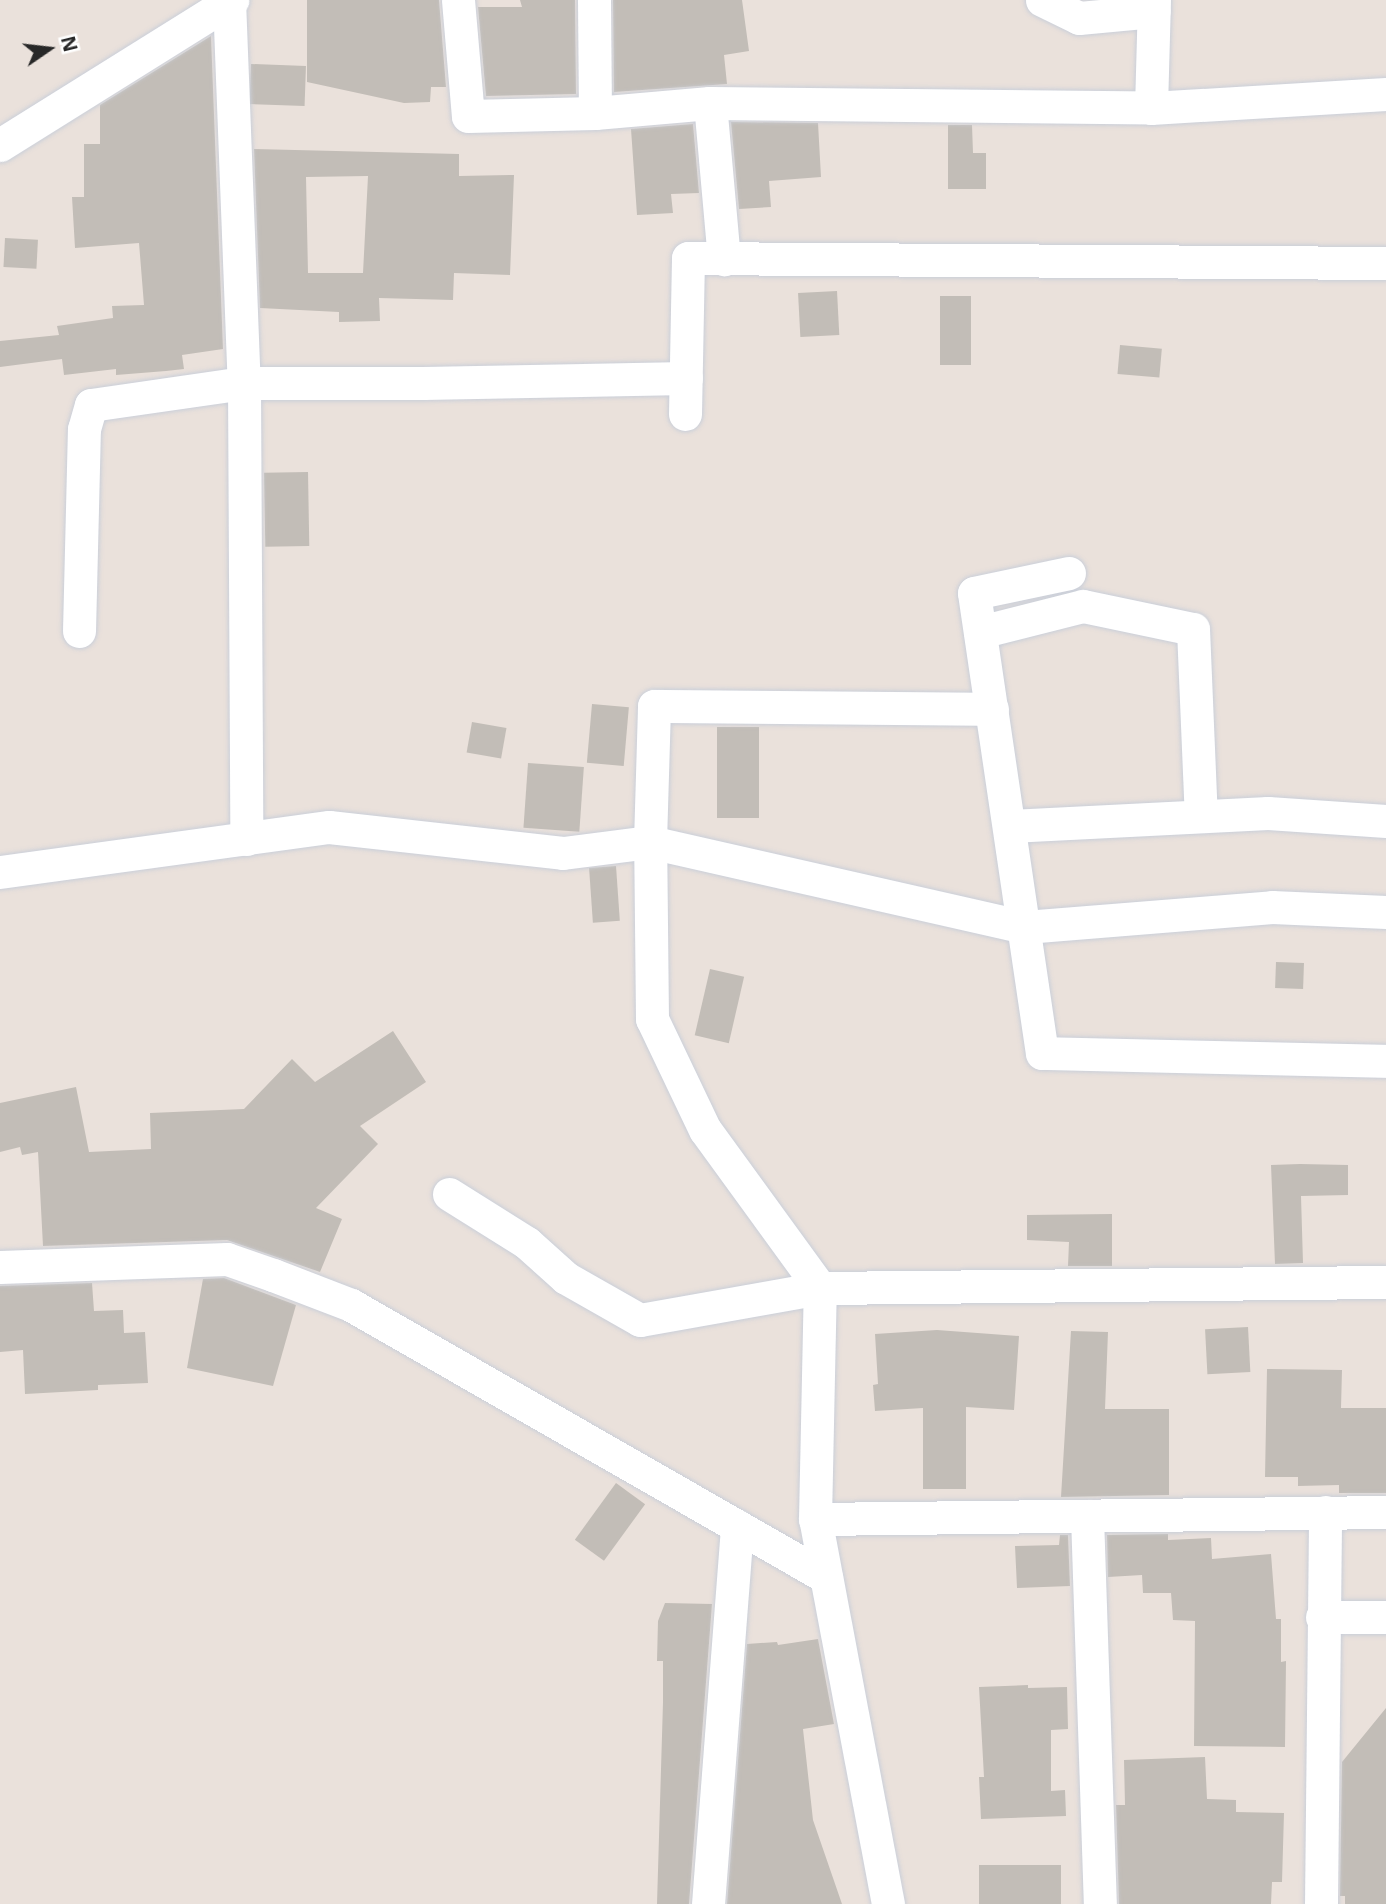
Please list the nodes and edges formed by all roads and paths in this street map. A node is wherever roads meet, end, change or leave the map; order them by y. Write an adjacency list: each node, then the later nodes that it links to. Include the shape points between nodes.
1 (458, 0): 9 (street, via 468,116)
2 (594, 0): 9 (street)
3 (1042, 0): 5 (street, via 1079,18)
4 (230, 1): 10 (street); 14 (street)
5 (1154, 5): 8 (street)
6 (1386, 94): 8 (street)
7 (710, 103): 8 (street); 9 (street); 11 (street)
8 (1151, 108)
9 (595, 113)
10 (0, 145)
11 (724, 258): 12 (street); 13 (street, via 688,258)
12 (1386, 263)
13 (686, 378): 14 (street); 15 (street)
14 (244, 383): 17 (street, via 91,405 84,429); 23 (street)
15 (685, 414)
16 (1069, 573): 18 (street, via 974,593)
17 (79, 631)
18 (980, 632): 19 (street); 20 (street, via 1083,606 1193,629)
19 (992, 709): 22 (street); 24 (street, via 654,706)
20 (1201, 816): 21 (street, via 1268,813); 22 (street)
21 (1386, 821)
22 (1010, 826): 27 (street)
23 (246, 839): 24 (street, via 329,827 563,853); 25 (street)
24 (650, 842): 27 (street); 32 (street, via 652,1019 705,1130)
25 (0, 872)
26 (1386, 912): 27 (street, via 1272,907)
27 (1025, 927): 28 (street, via 1042,1054)
28 (1386, 1061)
29 (449, 1194): 32 (street, via 527,1243 566,1278 640,1320)
30 (0, 1267): 37 (street, via 227,1259 273,1275 351,1305)
31 (1386, 1282): 32 (street)
32 (820, 1288): 36 (street)
33 (1386, 1511): 34 (street)
34 (1325, 1512): 35 (street); 39 (street)
35 (1087, 1516): 36 (street); 43 (street)
36 (815, 1519): 38 (street)
37 (737, 1527): 38 (street); 41 (street)
38 (826, 1577): 42 (street)
39 (1322, 1617): 40 (street); 44 (street)
40 (1386, 1617)
41 (708, 1904)
42 (888, 1904)
43 (1100, 1904)
44 (1321, 1904)

